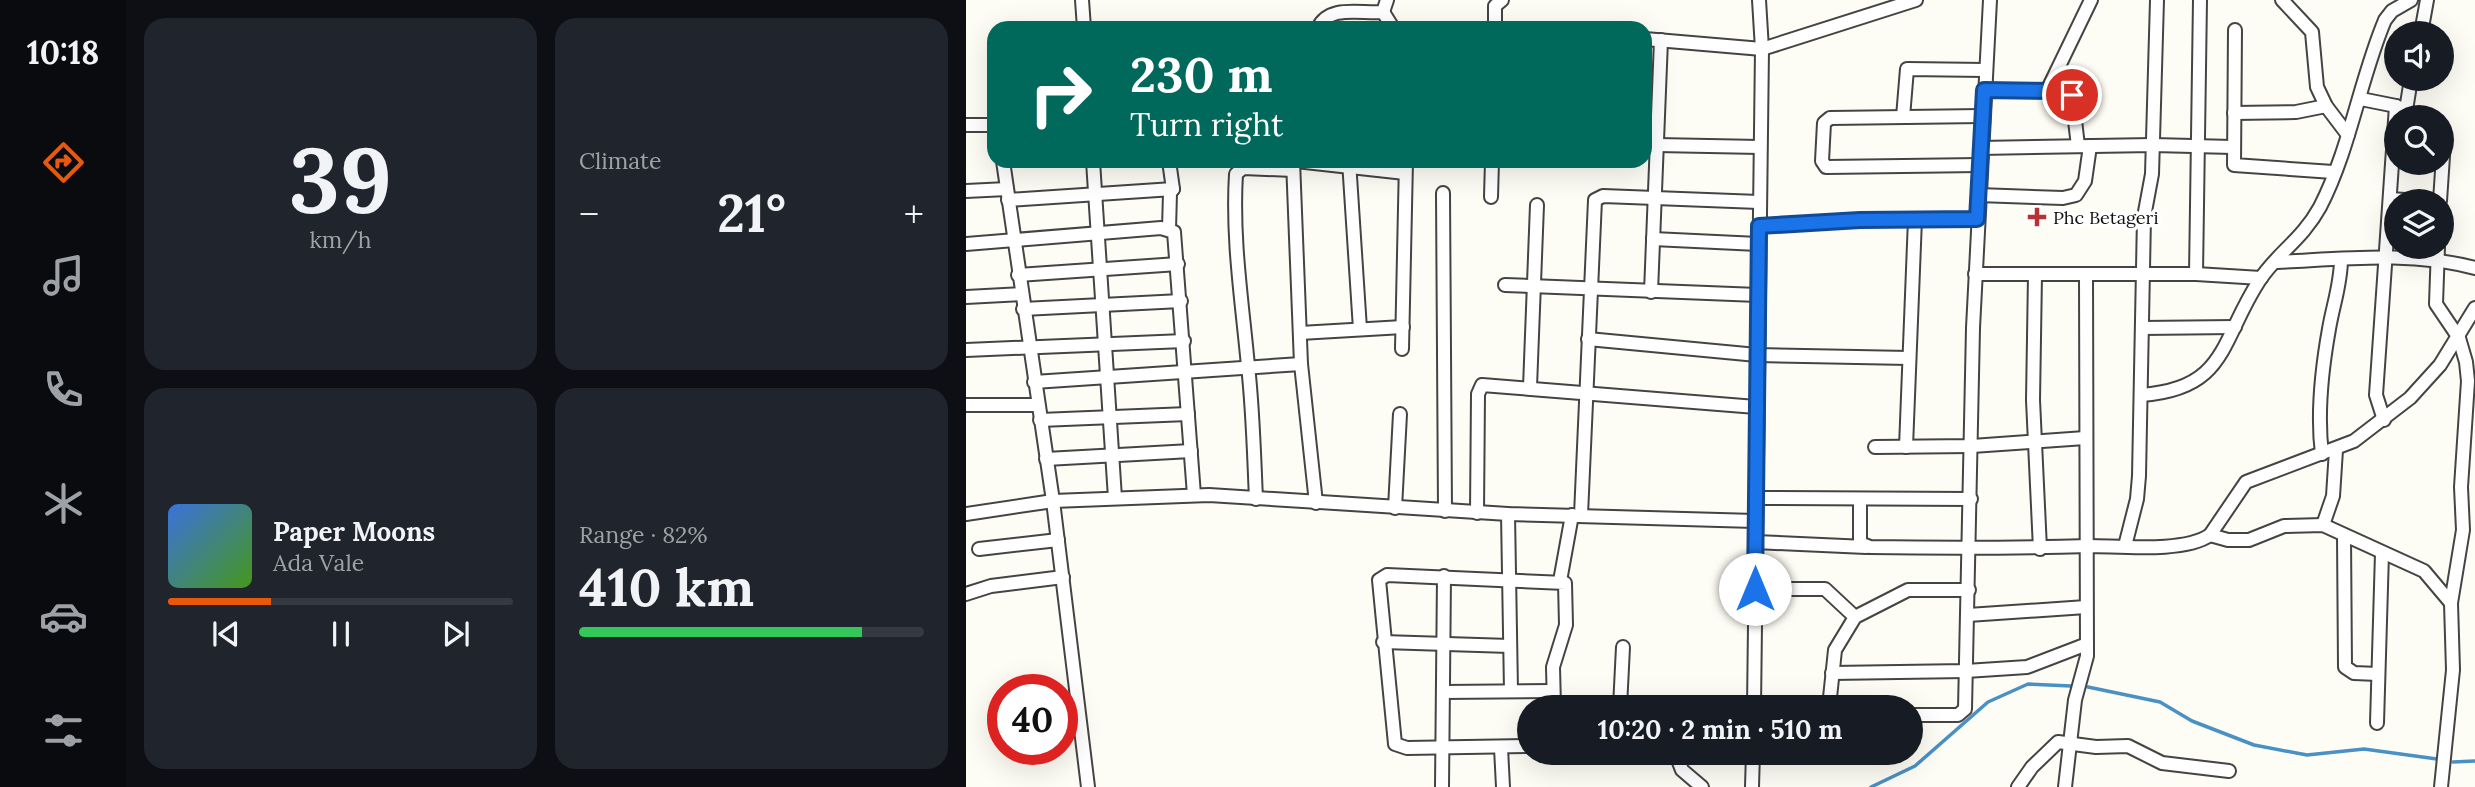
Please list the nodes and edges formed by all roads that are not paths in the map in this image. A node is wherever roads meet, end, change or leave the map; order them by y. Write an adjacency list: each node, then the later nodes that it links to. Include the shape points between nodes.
1 (1082, 0): 13 (street)
2 (1759, 0): 20 (street)
3 (1916, 0): 20 (street)
4 (1990, 0): 21 (street)
5 (2091, 0): 23 (street)
6 (2157, 0): 34 (street)
7 (2200, 0): 35 (street)
8 (2282, 0): 26 (street, via 2312,32 2317,87)
9 (2411, 0): 24 (street, via 2385,20)
10 (2427, 0): 16 (street)
11 (1500, 2): 15 (street)
12 (1385, 6): 14 (street, via 1334,13)
13 (1084, 21)
14 (1322, 21)
15 (1496, 21)
16 (2423, 21)
17 (2235, 30): 27 (street)
18 (1652, 39): 19 (street)
19 (1661, 40): 20 (street); 33 (street)
20 (1762, 49): 37 (street)
21 (1985, 70): 22 (street); 29 (street, via 1907,69)
22 (1984, 90): 23 (street); 28 (street)
23 (2047, 91): 36 (street, via 2072,95)
24 (2361, 99): 25 (street); 32 (street)
25 (2388, 105)
26 (2326, 106): 27 (street, via 2296,112); 32 (street)
27 (2234, 113): 38 (street)
28 (1982, 116): 29 (street); 39 (street)
29 (1903, 117): 40 (street, via 1825,119 1823,164)
30 (987, 126): 31 (street)
31 (967, 128)
32 (2348, 135): 49 (street)
33 (1657, 145): 37 (street); 57 (street)
34 (2153, 145): 35 (street); 36 (street); 78 (street)
35 (2200, 145): 38 (street); 79 (street)
36 (2084, 146): 39 (street); 55 (street, via 2085,181 2076,195)
37 (1760, 147): 58 (street)
38 (2233, 147): 49 (street, via 2238,167)
39 (1980, 148): 40 (street)
40 (1980, 165): 55 (street)
41 (1004, 168): 53 (street)
42 (1093, 168): 54 (street)
43 (1170, 168): 50 (street)
44 (1243, 168): 110 (street, via 1236,174 1234,209)
45 (1294, 168): 99 (street)
46 (1349, 168): 98 (street)
47 (1405, 168): 95 (street)
48 (1492, 168): 56 (street)
49 (2333, 172): 73 (street, via 2309,226)
50 (1173, 189): 54 (street); 63 (street)
51 (966, 191): 53 (street)
52 (1443, 193): 144 (street)
53 (1007, 194): 54 (street); 66 (street)
54 (1095, 194): 64 (street)
55 (1978, 195): 61 (street)
56 (1491, 197)
57 (1655, 198): 58 (street); 65 (street); 86 (street, via 1603,196 1595,200)
58 (1759, 202): 62 (street)
59 (1537, 205): 85 (street)
60 (1915, 219): 61 (street); 62 (street); 108 (street)
61 (1977, 219): 77 (street)
62 (1759, 226): 68 (street)
63 (1169, 229): 64 (street); 74 (street, via 1177,237)
64 (1099, 233): 66 (street); 76 (street)
65 (1653, 239): 68 (street); 87 (street)
66 (1013, 240): 67 (street); 80 (street)
67 (966, 244)
68 (1758, 244): 89 (street)
69 (2384, 257): 70 (street); 124 (street, via 2376,395)
70 (2341, 259): 73 (street); 132 (street, via 2329,329)
71 (2419, 259): 72 (street)
72 (2437, 260): 75 (street); 100 (street, via 2436,304)
73 (2277, 262): 83 (street)
74 (1178, 264): 76 (street); 91 (street)
75 (2475, 268)
76 (1102, 269): 80 (street); 92 (street)
77 (1975, 274): 81 (street); 127 (street)
78 (2143, 274): 79 (street); 82 (street); 97 (street)
79 (2196, 274): 83 (street)
80 (1018, 275): 88 (street)
81 (2035, 275): 82 (street); 126 (street)
82 (2086, 276): 125 (street)
83 (2261, 278): 96 (street)
84 (1505, 285): 85 (street)
85 (1534, 287): 86 (street); 114 (street)
86 (1590, 290): 87 (street); 101 (street)
87 (1651, 292): 89 (street)
88 (1021, 294): 90 (street); 94 (street)
89 (1758, 295): 107 (street)
90 (966, 297)
91 (1181, 301): 92 (street); 102 (street)
92 (1104, 305): 94 (street); 103 (street)
93 (2475, 308): 100 (street)
94 (1023, 309): 104 (street)
95 (1403, 327): 98 (street); 105 (street)
96 (2235, 327): 97 (street); 116 (street, via 2224,352 2188,387)
97 (2142, 328): 116 (street)
98 (1360, 329): 99 (street)
99 (1300, 333): 109 (street)
100 (2459, 338): 124 (street, via 2427,379); 169 (street, via 2468,381 2460,487 2463,530)
101 (1588, 339): 107 (street); 115 (street)
102 (1184, 341): 103 (street); 111 (street)
103 (1107, 343): 104 (street); 112 (street)
104 (1029, 347): 106 (street); 113 (street)
105 (1402, 349)
106 (966, 350)
107 (1757, 355): 108 (street); 119 (street)
108 (1909, 358): 129 (street)
109 (1301, 364): 110 (street); 142 (street)
110 (1249, 368): 111 (street); 138 (street)
111 (1186, 373): 112 (street); 120 (street)
112 (1109, 379): 113 (street); 122 (street)
113 (1034, 382): 118 (street)
114 (1530, 387): 115 (street); 145 (street, via 1487,384 1479,388)
115 (1586, 391): 119 (street); 148 (street)
116 (2141, 395): 155 (street, via 2137,499)
117 (966, 405): 118 (street)
118 (1038, 405): 123 (street)
119 (1756, 407): 137 (street)
120 (1188, 414): 122 (street); 131 (street)
121 (1400, 414): 143 (street)
122 (1112, 417): 123 (street); 133 (street)
123 (1040, 420): 134 (street)
124 (2384, 420): 130 (street)
125 (2085, 438): 126 (street); 157 (street)
126 (2037, 442): 127 (street); 160 (street)
127 (1972, 446): 129 (street); 140 (street)
128 (1875, 447): 129 (street)
129 (1906, 447)
130 (2336, 450): 132 (street); 150 (street, via 2333,496)
131 (1191, 451): 133 (street); 135 (street)
132 (2322, 454): 151 (street, via 2246,482)
133 (1113, 455): 134 (street); 136 (street)
134 (1046, 459): 141 (street)
135 (1194, 495): 136 (street); 138 (street)
136 (1115, 498): 141 (street)
137 (1755, 498): 139 (street); 149 (street)
138 (1256, 499): 142 (street)
139 (1860, 499): 140 (street); 156 (street, via 1860,543)
140 (1971, 499): 158 (street)
141 (1053, 501): 146 (street); 153 (street)
142 (1317, 503): 143 (street)
143 (1395, 508): 144 (street)
144 (1445, 511): 145 (street)
145 (1477, 513): 147 (street)
146 (966, 514)
147 (1508, 514): 148 (street); 164 (street)
148 (1576, 515): 149 (street); 165 (street)
149 (1755, 521): 154 (street)
150 (2323, 525): 151 (street, via 2284,526 2249,540); 152 (street)
151 (2210, 535): 155 (street, via 2192,543)
152 (2344, 536): 161 (street); 180 (street, via 2345,667 2354,674)
153 (1058, 540): 159 (street); 163 (street)
154 (1755, 541): 156 (street); 166 (street)
155 (2125, 546): 157 (street)
156 (1870, 547): 158 (street)
157 (2085, 547): 160 (street); 170 (street)
158 (1971, 548): 160 (street); 167 (street)
159 (979, 549)
160 (2040, 549)
161 (2382, 553): 169 (street, via 2424,570); 180 (street)
162 (1444, 576): 164 (street); 173 (street, via 1382,576); 175 (street)
163 (1063, 577): 168 (street, via 991,586); 198 (street)
164 (1509, 578): 165 (street); 176 (street)
165 (1560, 581): 182 (street, via 1567,587 1566,625 1555,657)
166 (1755, 589): 172 (street, via 1825,589); 186 (street)
167 (1969, 590): 171 (street); 172 (street, via 1908,590)
168 (966, 594)
169 (2451, 603): 206 (street, via 2453,670)
170 (2086, 607): 171 (street); 174 (street)
171 (1968, 615): 178 (street)
172 (1856, 617): 179 (street, via 1835,650)
173 (1383, 642): 175 (street); 192 (street, via 1395,744)
174 (2087, 644): 178 (street, via 2027,667); 190 (street)
175 (1444, 645): 176 (street); 183 (street)
176 (1510, 646): 181 (street)
177 (1623, 647): 185 (street)
178 (1966, 671): 179 (street); 188 (street, via 1962,713)
179 (1832, 673): 187 (street)
180 (2378, 674): 189 (street)
181 (1511, 691): 182 (street); 183 (street)
182 (1553, 691): 184 (street)
183 (1443, 692): 192 (street)
184 (1553, 695)
185 (1621, 695)
186 (1754, 695)
187 (1830, 695)
188 (1923, 715)
189 (2376, 723)
190 (2069, 743): 196 (street, via 2129,746 2162,763); 204 (street, via 2054,744); 205 (street)
191 (1517, 747): 193 (street)
192 (1443, 748): 193 (street); 199 (street)
193 (1501, 748): 200 (street)
194 (1682, 765): 197 (street)
195 (1753, 765): 203 (street)
196 (2229, 771)
197 (1687, 776): 201 (street); 202 (street)
198 (1088, 787)
199 (1442, 787)
200 (1503, 787)
201 (1678, 787)
202 (1702, 787)
203 (1752, 787)
204 (2018, 787)
205 (2065, 787)
206 (2441, 787)

